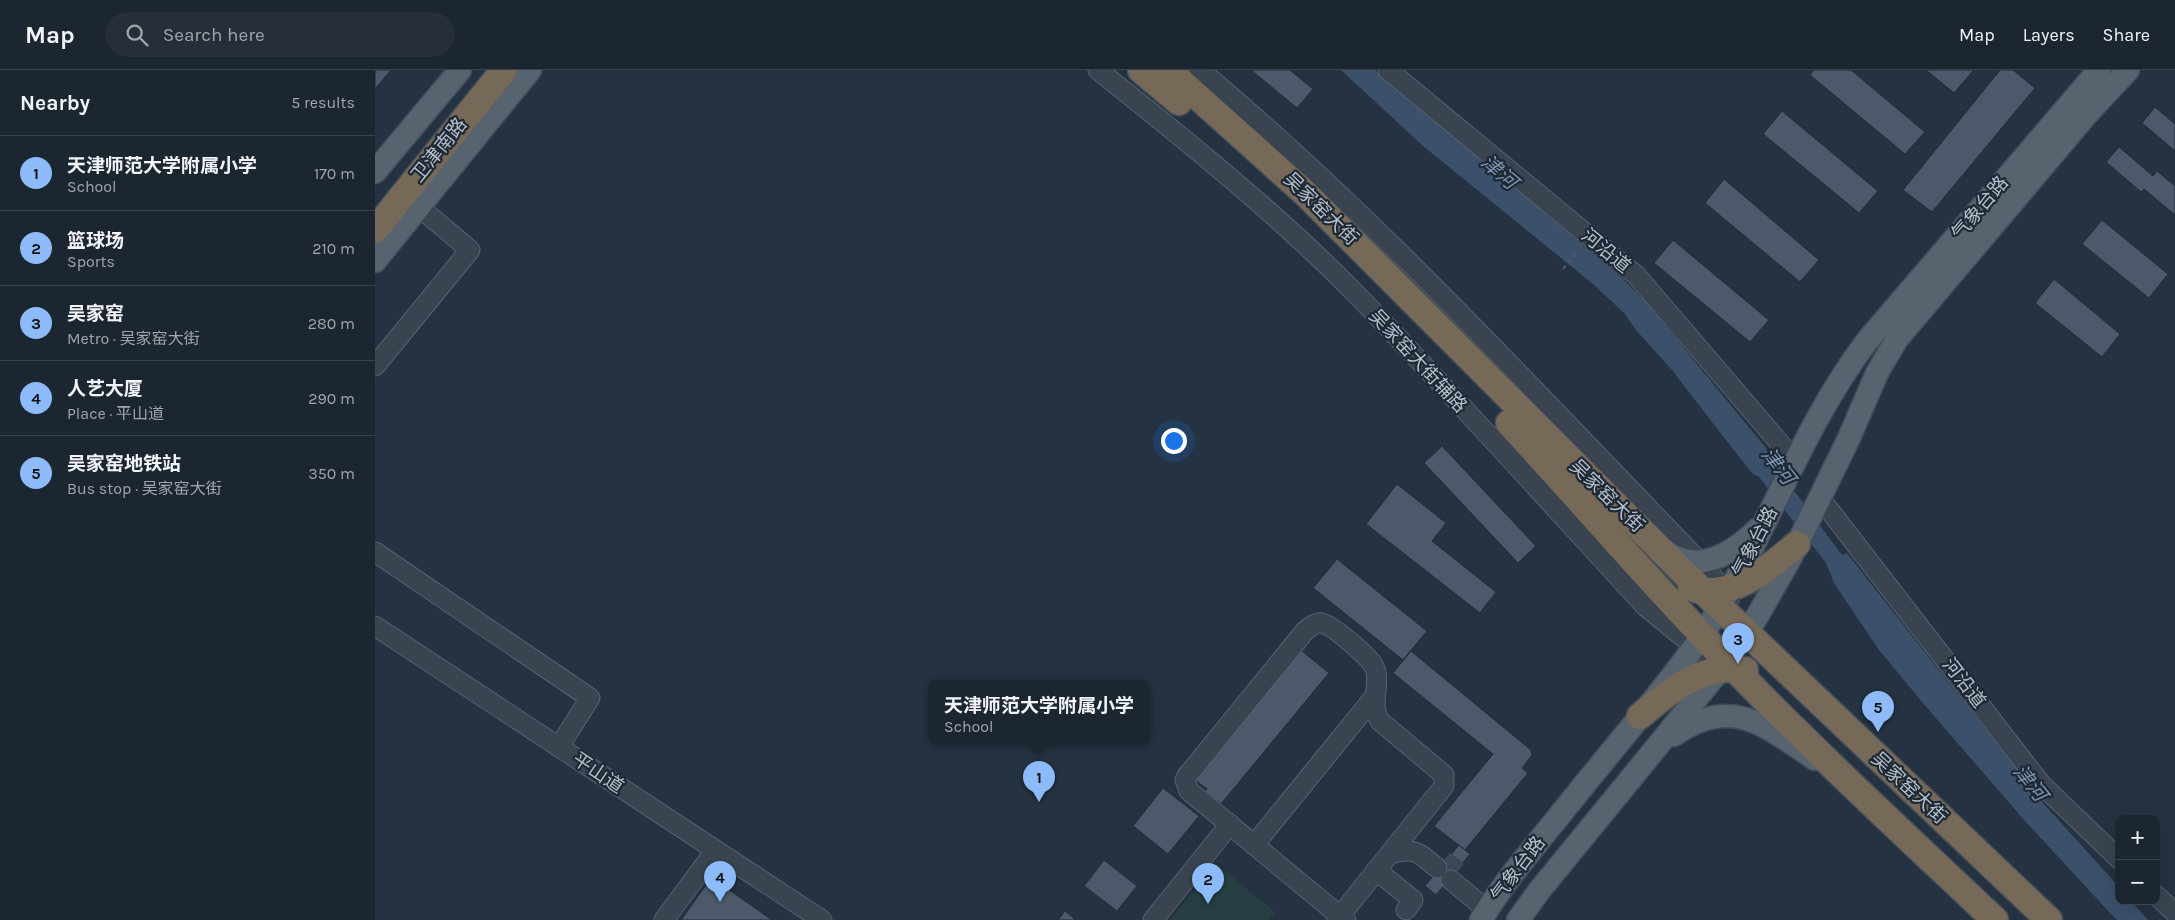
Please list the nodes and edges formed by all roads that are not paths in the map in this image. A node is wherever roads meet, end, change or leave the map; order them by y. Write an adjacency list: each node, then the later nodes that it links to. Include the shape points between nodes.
1 (460, 70): 12 (main road)
2 (483, 70): 12 (highway, 卫津南路)
3 (505, 70): 12 (highway, 卫津南路)
4 (530, 70): 12 (main road)
5 (1098, 70): 29 (street, 吴家窑大街辅路, via 1180,135 1359,297 1646,607)
6 (1141, 70): 16 (highway, 吴家窑大街, via 1236,152)
7 (1168, 70): 16 (highway, 吴家窑大街, via 1306,194)
8 (1200, 70): 24 (street, via 1416,269)
9 (1389, 70): 17 (street, 河沿道, via 1636,275)
10 (2099, 70): 17 (main road, 气象台路, via 1867,341 1827,400)
11 (2128, 70): 19 (main road, 气象台路, via 1897,339 1877,373)
12 (391, 194): 13 (highway, 卫津南路); 14 (main road); 15 (street, via 471,250)
13 (375, 230)
14 (375, 260)
15 (375, 366)
16 (1499, 400): 18 (highway, 吴家窑大街); 21 (highway, 吴家窑大街)
17 (1793, 467): 20 (main road, 气象台路)
18 (1569, 489): 25 (highway, via 1611,519 1656,565); 29 (highway, 吴家窑大街)
19 (1819, 501): 22 (main road, 气象台路); 43 (street, 河沿道, via 2041,784)
20 (1765, 522): 24 (main road, via 1729,553); 26 (main road, 气象台路)
21 (1647, 536): 24 (main road, via 1679,559); 25 (main road, via 1667,560); 26 (highway, 吴家窑大街)
22 (1797, 544): 26 (highway, via 1768,567); 28 (main road, 气象台路)
23 (375, 552): 36 (street, via 590,698)
24 (1699, 561): 26 (street)
25 (1679, 583): 26 (highway); 29 (main road)
26 (1722, 594): 28 (highway, 吴家窑大街); 29 (main road, 气象台路)
27 (375, 626): 36 (street, 平山道)
28 (1747, 633): 30 (main road, 气象台路); 33 (highway, 吴家窑大街)
29 (1696, 635): 30 (highway, 吴家窑大街); 31 (main road); 34 (main road, 气象台路)
30 (1727, 666): 31 (highway); 33 (highway, via 1782,680); 35 (main road, 气象台路); 37 (highway, 吴家窑大街)
31 (1687, 682): 34 (highway); 35 (main road)
32 (1375, 696): 38 (street, via 1375,714 1380,721 1444,775 1444,786); 39 (street, via 1376,671 1372,662 1331,627 1315,624 1305,631 1185,780 1189,791); 40 (street)
33 (1817, 700): 56 (highway, 吴家窑大街)
34 (1640, 716): 48 (main road, 气象台路)
35 (1659, 746): 37 (main road, via 1698,720 1712,716 1739,716 1777,735); 54 (main road, 气象台路)
36 (559, 748): 41 (street, 平山道)
37 (1849, 781): 55 (highway, 吴家窑大街)
38 (1420, 817): 42 (street); 45 (street, via 1419,836)
39 (1229, 824): 40 (street); 53 (street)
40 (1254, 845): 50 (street)
41 (715, 851): 51 (street); 52 (street, 平山道)
42 (1389, 854): 44 (street); 45 (street, via 1410,850)
43 (2115, 854)
44 (1377, 870): 47 (street, via 1413,900); 50 (street)
45 (1447, 870): 48 (street)
46 (2160, 899): 49 (street)
47 (1406, 910)
48 (1487, 910)
49 (2175, 913)
50 (1341, 919)
51 (664, 920)
52 (822, 920)
53 (1153, 920)
54 (1518, 920)
55 (1995, 920)
56 (2049, 920)

